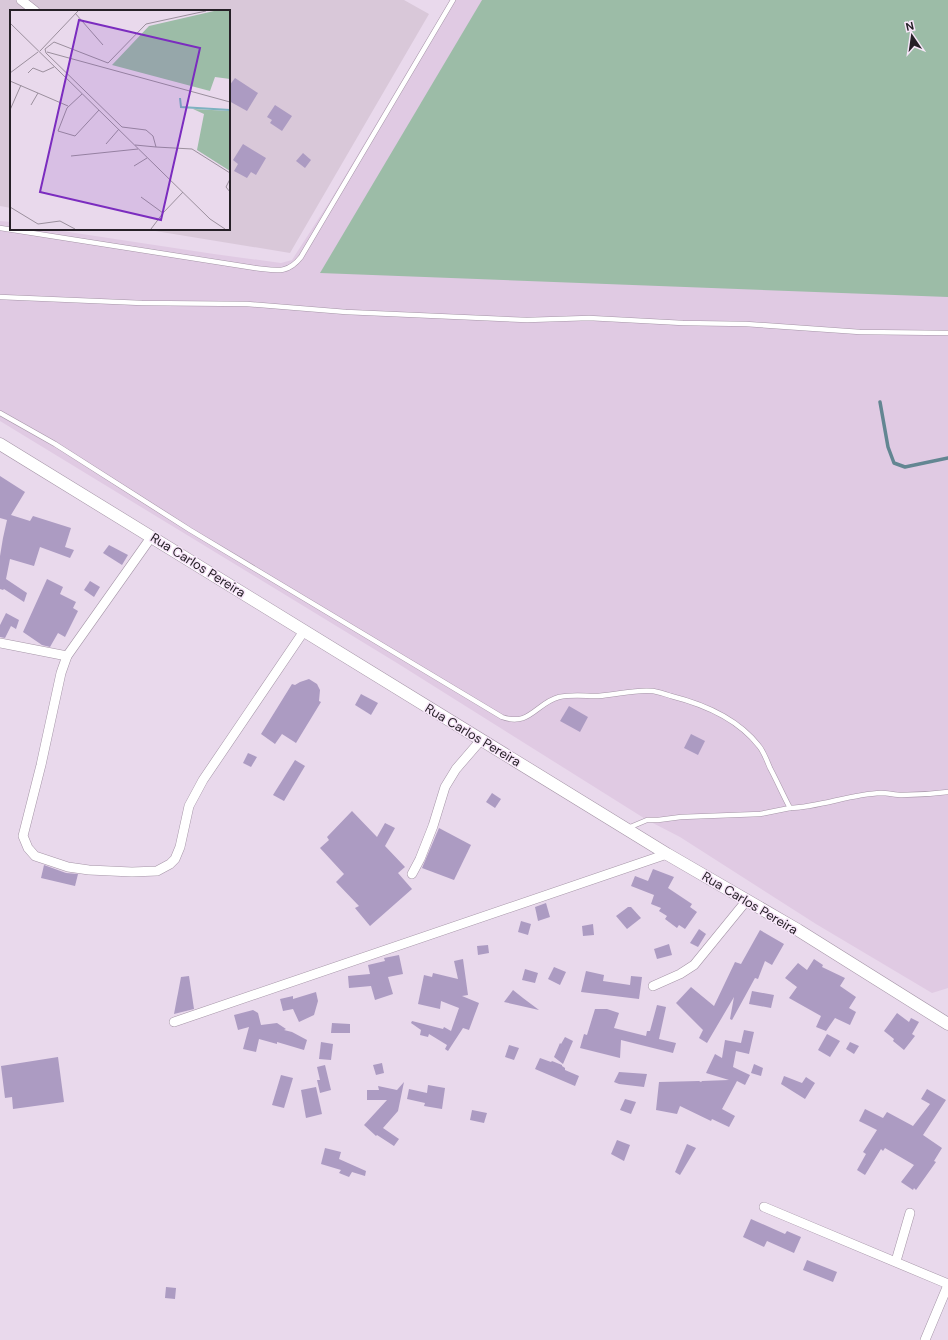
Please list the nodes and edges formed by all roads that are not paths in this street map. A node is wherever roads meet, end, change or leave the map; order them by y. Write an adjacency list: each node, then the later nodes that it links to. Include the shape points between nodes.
1 (21, 0): 3 (street)
2 (453, 0): 6 (lane, via 295,265 280,270 254,268)
3 (34, 10)
4 (0, 228): 5 (lane)
5 (10, 230)
6 (13, 230)
7 (0, 296): 8 (lane, via 142,303 247,304 346,312 527,320 590,318 746,324 860,332)
8 (948, 333)
9 (0, 413): 17 (lane, via 502,717 519,719 534,713 558,697 598,696 633,691 653,692 707,708 747,732 760,747)
10 (0, 444): 11 (main road, Rua Carlos Pereira)
11 (152, 536): 12 (main road, Rua Carlos Pereira); 14 (street)
12 (304, 631): 14 (street, via 193,796 175,859 157,871 89,870 68,867 35,856 28,848 23,836 61,672); 15 (main road, Rua Carlos Pereira)
13 (0, 643): 14 (street)
14 (67, 656)
15 (481, 740): 18 (main road, Rua Carlos Pereira); 20 (street, via 444,787 434,826)
16 (948, 792): 17 (lane, via 881,793 806,808)
17 (790, 808): 18 (lane, via 760,814 647,820)
18 (628, 828): 19 (main road, Rua Carlos Pereira)
19 (667, 854): 21 (main road, Rua Carlos Pereira); 23 (street)
20 (412, 874)
21 (746, 900): 22 (street, via 694,965); 24 (main road, Rua Carlos Pereira)
22 (652, 986)
23 (174, 1022)
24 (948, 1024)
25 (764, 1207): 27 (street)
26 (910, 1214): 27 (street)
27 (896, 1261): 28 (street)
28 (948, 1284): 29 (street)
29 (925, 1340)

